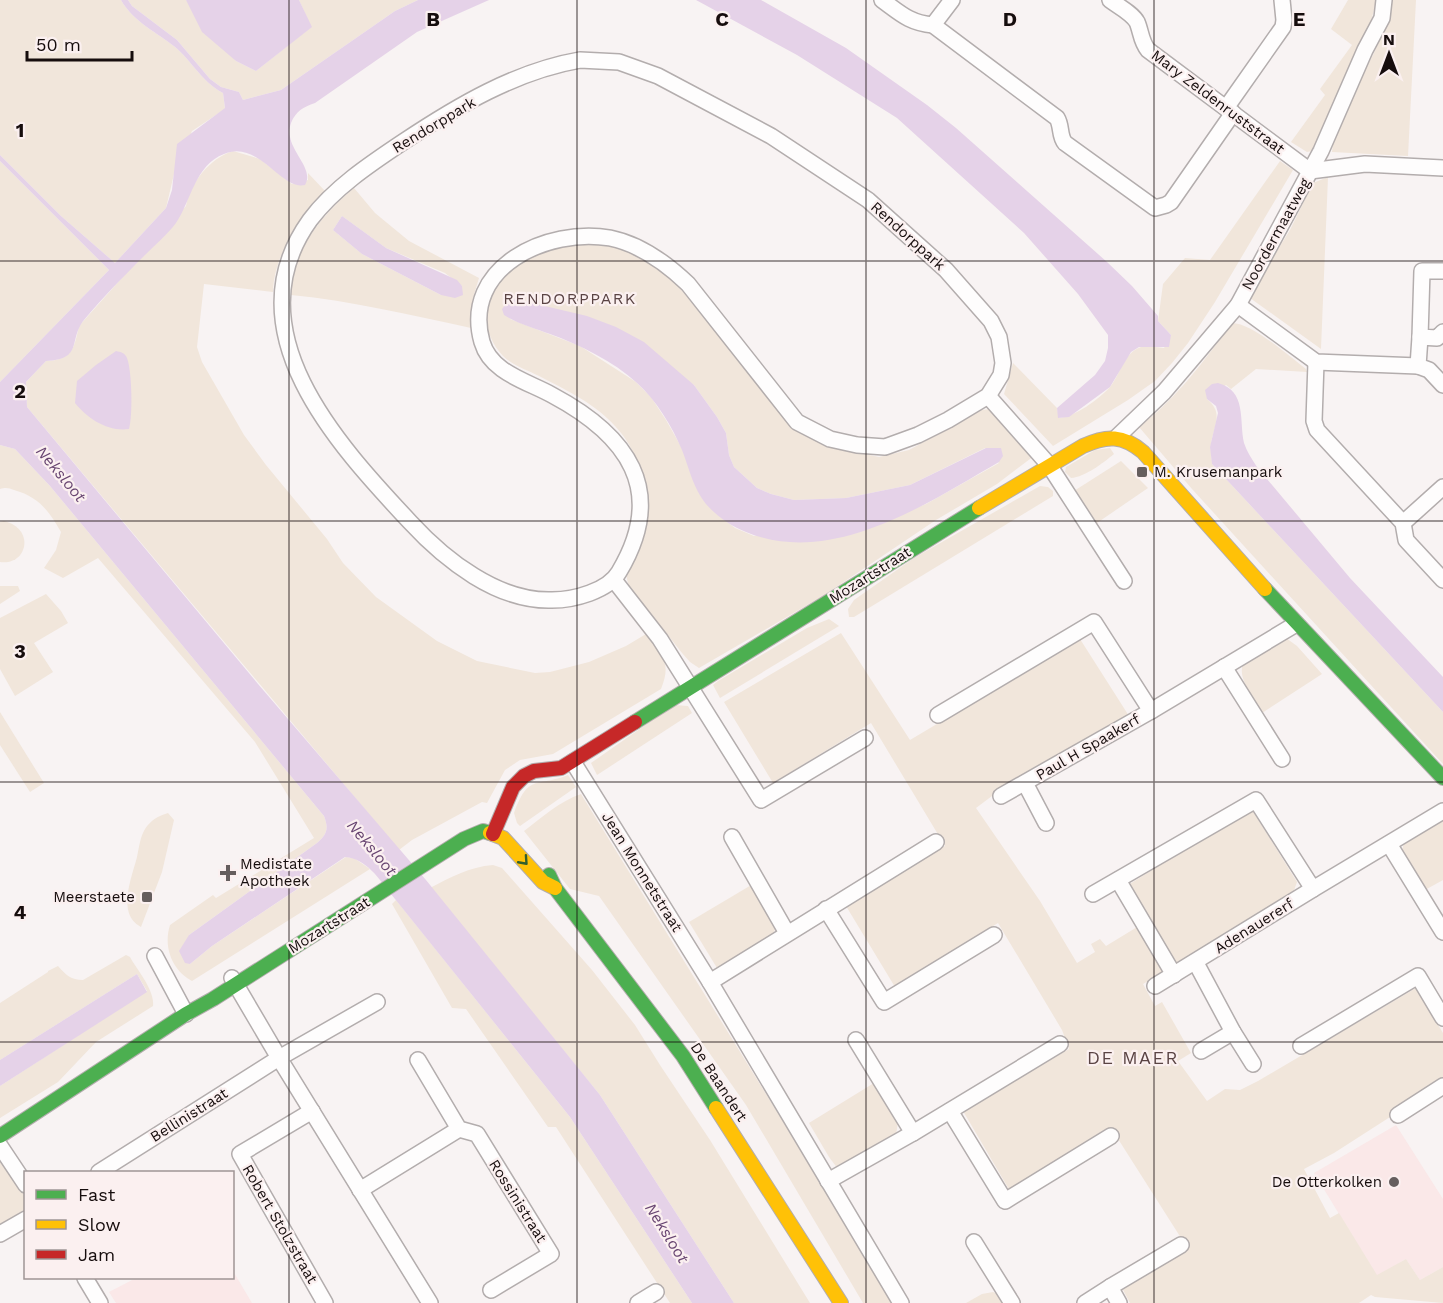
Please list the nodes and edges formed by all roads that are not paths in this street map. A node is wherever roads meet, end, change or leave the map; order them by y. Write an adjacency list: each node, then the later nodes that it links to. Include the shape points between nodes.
1 (882, 0): 6 (street, via 914,22)
2 (952, 0): 6 (street)
3 (1110, 0): 7 (street, Mary Zeldenruststraat, via 1134,18 1148,50)
4 (1282, 0): 7 (street, via 1282,27)
5 (1384, 0): 9 (street, Noordermaatweg, via 1382,18)
6 (933, 25): 7 (street, via 1057,118 1065,143 1155,208 1171,202)
7 (1230, 110): 9 (street, Mary Zeldenruststraat)
8 (1443, 168): 9 (street, via 1365,164)
9 (1310, 171): 11 (street, Noordermaatweg)
10 (1443, 271): 13 (street, via 1422,270)
11 (1238, 305): 14 (street); 18 (street, Noordermaatweg, via 1164,392)
12 (1443, 332): 13 (street, via 1437,338)
13 (1420, 337): 15 (street)
14 (1316, 362): 15 (street); 21 (street, via 1317,430)
15 (1418, 366): 16 (street, via 1429,370)
16 (1443, 385)
17 (987, 396): 19 (street); 22 (street, via 928,430 885,447 830,439 797,422 688,284 670,267 638,247 609,238 578,238 532,248 497,271 484,291 478,312 479,332 484,349 507,373 554,395 587,417 626,455 637,477 642,512 632,545); 22 (street, Rendorppark, via 1001,375 1003,363 999,337 991,321 946,270 837,177 714,105 658,76 619,62 580,60 528,73 423,129 378,159 343,186 311,219 285,274 281,295 283,326 291,358 320,413 384,495 449,558 478,579 534,600 579,596)
18 (1117, 437): 19 (street, Mozartstraat, via 1099,438); 25 (street, via 1143,452)
19 (1049, 465): 24 (street); 27 (street, Mozartstraat)
20 (1443, 487): 21 (street)
21 (1403, 523): 23 (street, via 1407,540)
22 (614, 580): 27 (street, via 660,639)
23 (1443, 580)
24 (1124, 581)
25 (1296, 624): 26 (street, Paul H Spaakerf); 33 (street)
26 (1224, 667): 28 (street, Paul H Spaakerf); 31 (street)
27 (690, 686): 30 (street, via 761,800); 32 (street, Mozartstraat)
28 (1151, 711): 29 (street, via 1094,622); 34 (street, Paul H Spaakerf)
29 (938, 715)
30 (865, 738)
31 (1282, 759)
32 (573, 762): 38 (street, Mozartstraat, via 524,776 513,786); 53 (street, Jean Monnetstraat)
33 (1443, 778)
34 (1025, 783): 35 (street, Paul H Spaakerf); 37 (street, Paul H Spaakerf)
35 (1000, 796)
36 (1443, 811): 41 (street, Adenauererf)
37 (1046, 823)
38 (495, 827): 52 (street, Mozartstraat, via 481,819 471,822 381,886 310,927); 91 (street, De Baandert, via 513,830 547,869 555,888 683,1056)
39 (732, 837): 47 (street)
40 (936, 842): 45 (street)
41 (1389, 844): 43 (street, Adenauererf); 46 (street)
42 (1118, 880): 43 (street, via 1256,800); 44 (street); 51 (street)
43 (1313, 890): 50 (street, Adenauererf)
44 (1093, 894)
45 (826, 909): 47 (street); 48 (street, via 884,1002)
46 (1443, 932)
47 (787, 933): 53 (street)
48 (994, 935)
49 (155, 956): 56 (street)
50 (1196, 963): 51 (street, Adenauererf); 58 (street)
51 (1174, 975): 54 (street, Adenauererf)
52 (233, 980): 56 (street, Mozartstraat, via 207,992); 63 (street)
53 (710, 982): 76 (street, Jean Monnetstraat)
54 (1155, 986)
55 (377, 1002): 63 (street)
56 (186, 1014): 72 (street, Mozartstraat)
57 (1443, 1018): 61 (street, via 1418,976)
58 (1233, 1032): 62 (street); 65 (street)
59 (856, 1040): 71 (street)
60 (1060, 1044): 68 (street)
61 (1301, 1046)
62 (1201, 1051)
63 (279, 1058): 67 (street); 75 (street, Bellinistraat)
64 (418, 1060): 70 (street, Rossinistraat)
65 (1253, 1064)
66 (1443, 1086): 69 (street)
67 (312, 1111): 78 (street); 88 (street, Robert Stolzstraat, via 240,1155)
68 (950, 1111): 71 (street); 73 (street, via 1005,1201)
69 (1398, 1115)
70 (459, 1129): 78 (street); 85 (street, Rossinistraat, via 477,1134 552,1254)
71 (913, 1133): 76 (street)
72 (0, 1136)
73 (1111, 1136)
74 (0, 1146): 77 (street)
75 (102, 1171)
76 (828, 1181): 92 (street, Jean Monnetstraat)
77 (24, 1182)
78 (360, 1190): 89 (street)
79 (24, 1220): 80 (street)
80 (0, 1234)
81 (974, 1242): 93 (street)
82 (1181, 1245): 84 (street)
83 (86, 1279): 87 (street)
84 (1110, 1287): 94 (street); 95 (street)
85 (491, 1290)
86 (656, 1292): 90 (street)
87 (100, 1303)
88 (325, 1303)
89 (429, 1303)
90 (638, 1303)
91 (841, 1303)
92 (901, 1303)
93 (1012, 1303)
94 (1085, 1303)
95 (1119, 1303)

